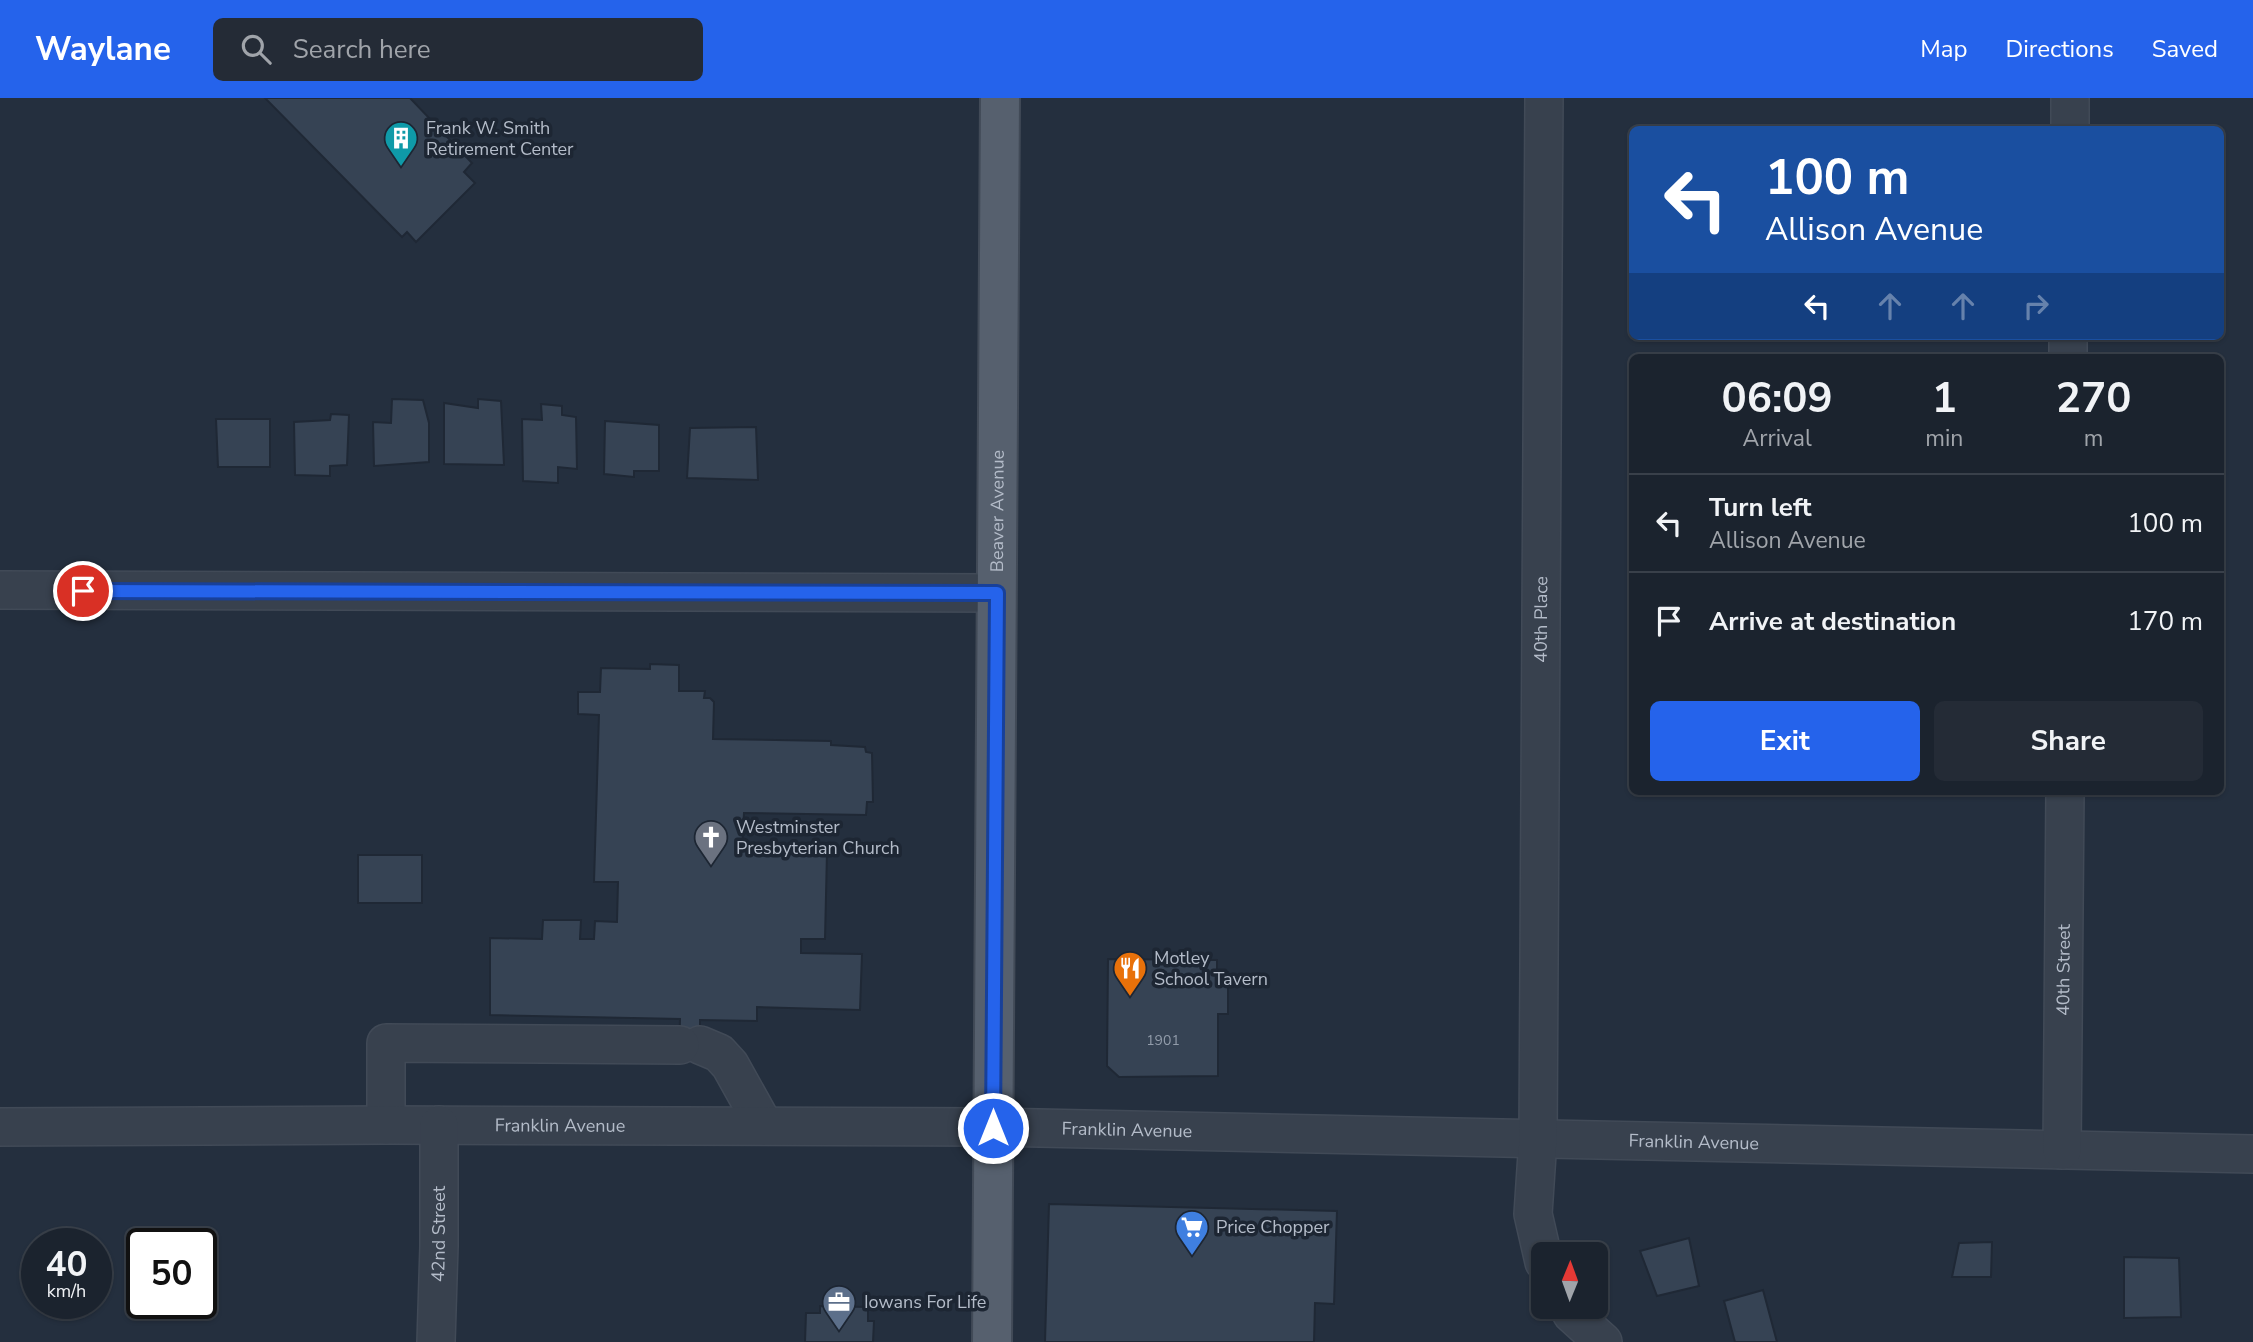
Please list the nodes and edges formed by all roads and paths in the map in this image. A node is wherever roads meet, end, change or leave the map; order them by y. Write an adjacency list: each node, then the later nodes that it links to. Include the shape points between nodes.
1 (1000, 98): 6 (main road, Beaver Avenue)
2 (1544, 98): 13 (street, 40th Place)
3 (2070, 98): 4 (street)
4 (2070, 126)
5 (0, 590): 6 (street)
6 (997, 593): 12 (main road, Beaver Avenue)
7 (2065, 795): 14 (street, 40th Street)
8 (386, 1125): 9 (street, Franklin Avenue); 10 (street, via 386,1043 690,1045 719,1053 730,1065); 11 (street, Franklin Avenue)
9 (439, 1125): 10 (street, Franklin Avenue); 18 (street, 42nd Street)
10 (764, 1126): 12 (street, Franklin Avenue)
11 (0, 1127)
12 (993, 1128): 13 (street, Franklin Avenue); 19 (main road, Beaver Avenue)
13 (1538, 1139): 14 (street, Franklin Avenue); 16 (street, 40th Place, via 1533,1214)
14 (2062, 1150): 15 (street, Franklin Avenue)
15 (2253, 1154)
16 (1539, 1242)
17 (1579, 1320): 20 (street)
18 (436, 1342)
19 (992, 1342)
20 (1603, 1342)

